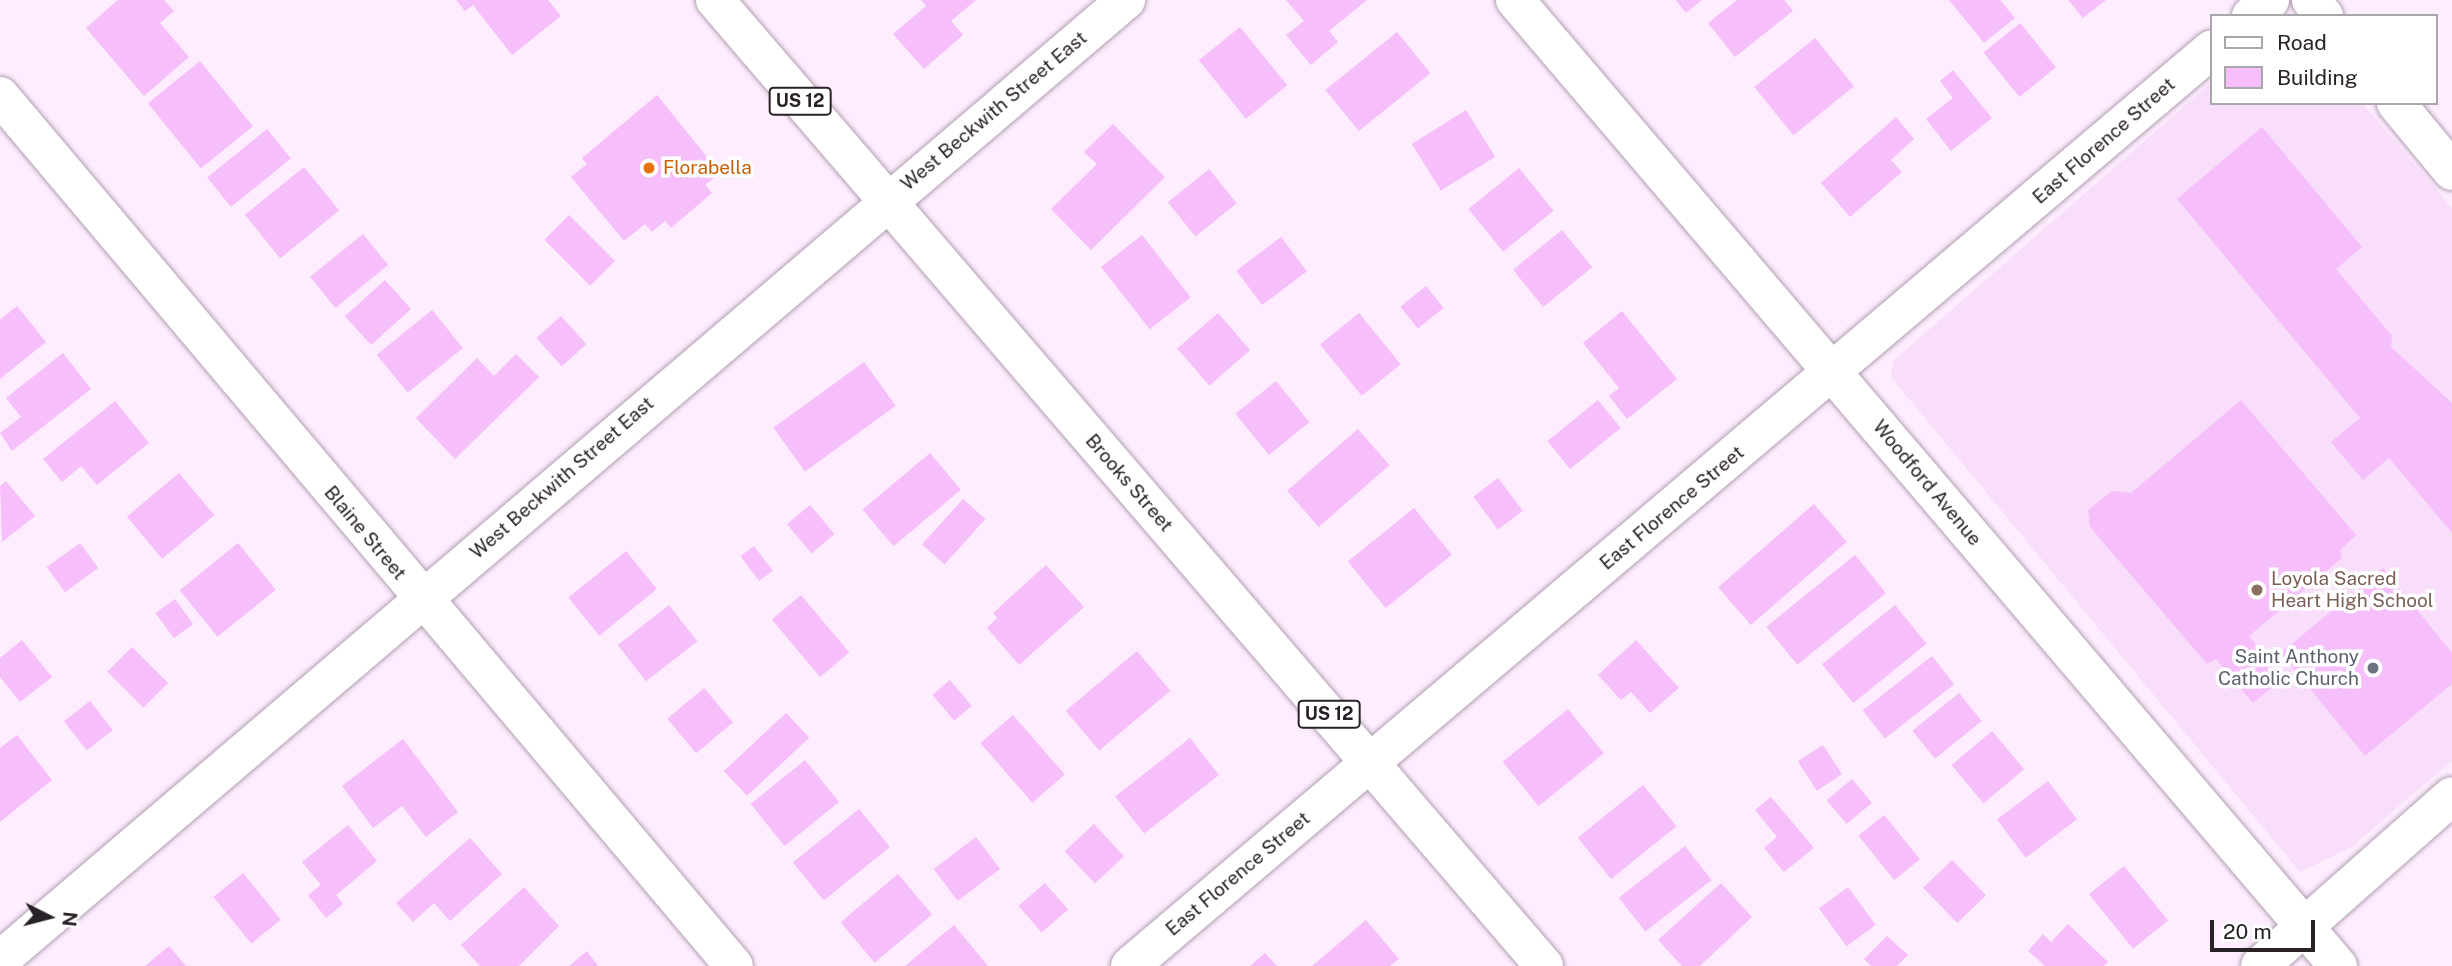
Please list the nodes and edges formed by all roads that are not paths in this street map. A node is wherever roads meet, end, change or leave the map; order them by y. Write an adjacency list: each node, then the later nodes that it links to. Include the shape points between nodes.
1 (715, 0): 10 (main road, Brooks Street / US 12)
2 (1126, 0): 10 (main road, West Beckwith Street East)
3 (1515, 0): 11 (main road, Woodford Avenue)
4 (2270, 0): 5 (main road)
5 (2253, 14)
6 (2210, 51): 11 (main road, East Florence Street)
7 (0, 96): 12 (main road, Blaine Street)
8 (2398, 105): 9 (main road)
9 (2452, 172)
10 (886, 202): 12 (main road, West Beckwith Street East); 13 (main road, Brooks Street / US 12)
11 (1833, 372): 13 (main road, East Florence Street); 15 (main road, Woodford Avenue)
12 (422, 600): 16 (main road, West Beckwith Street East); 17 (main road, Blaine Street)
13 (1370, 761): 18 (main road, East Florence Street); 19 (main road, Brooks Street / US 12)
14 (2452, 796): 15 (main road)
15 (2305, 928): 20 (main road); 21 (main road, Woodford Avenue)
16 (0, 960)
17 (734, 966)
18 (1130, 966)
19 (1544, 966)
20 (2260, 966)
21 (2338, 966)

